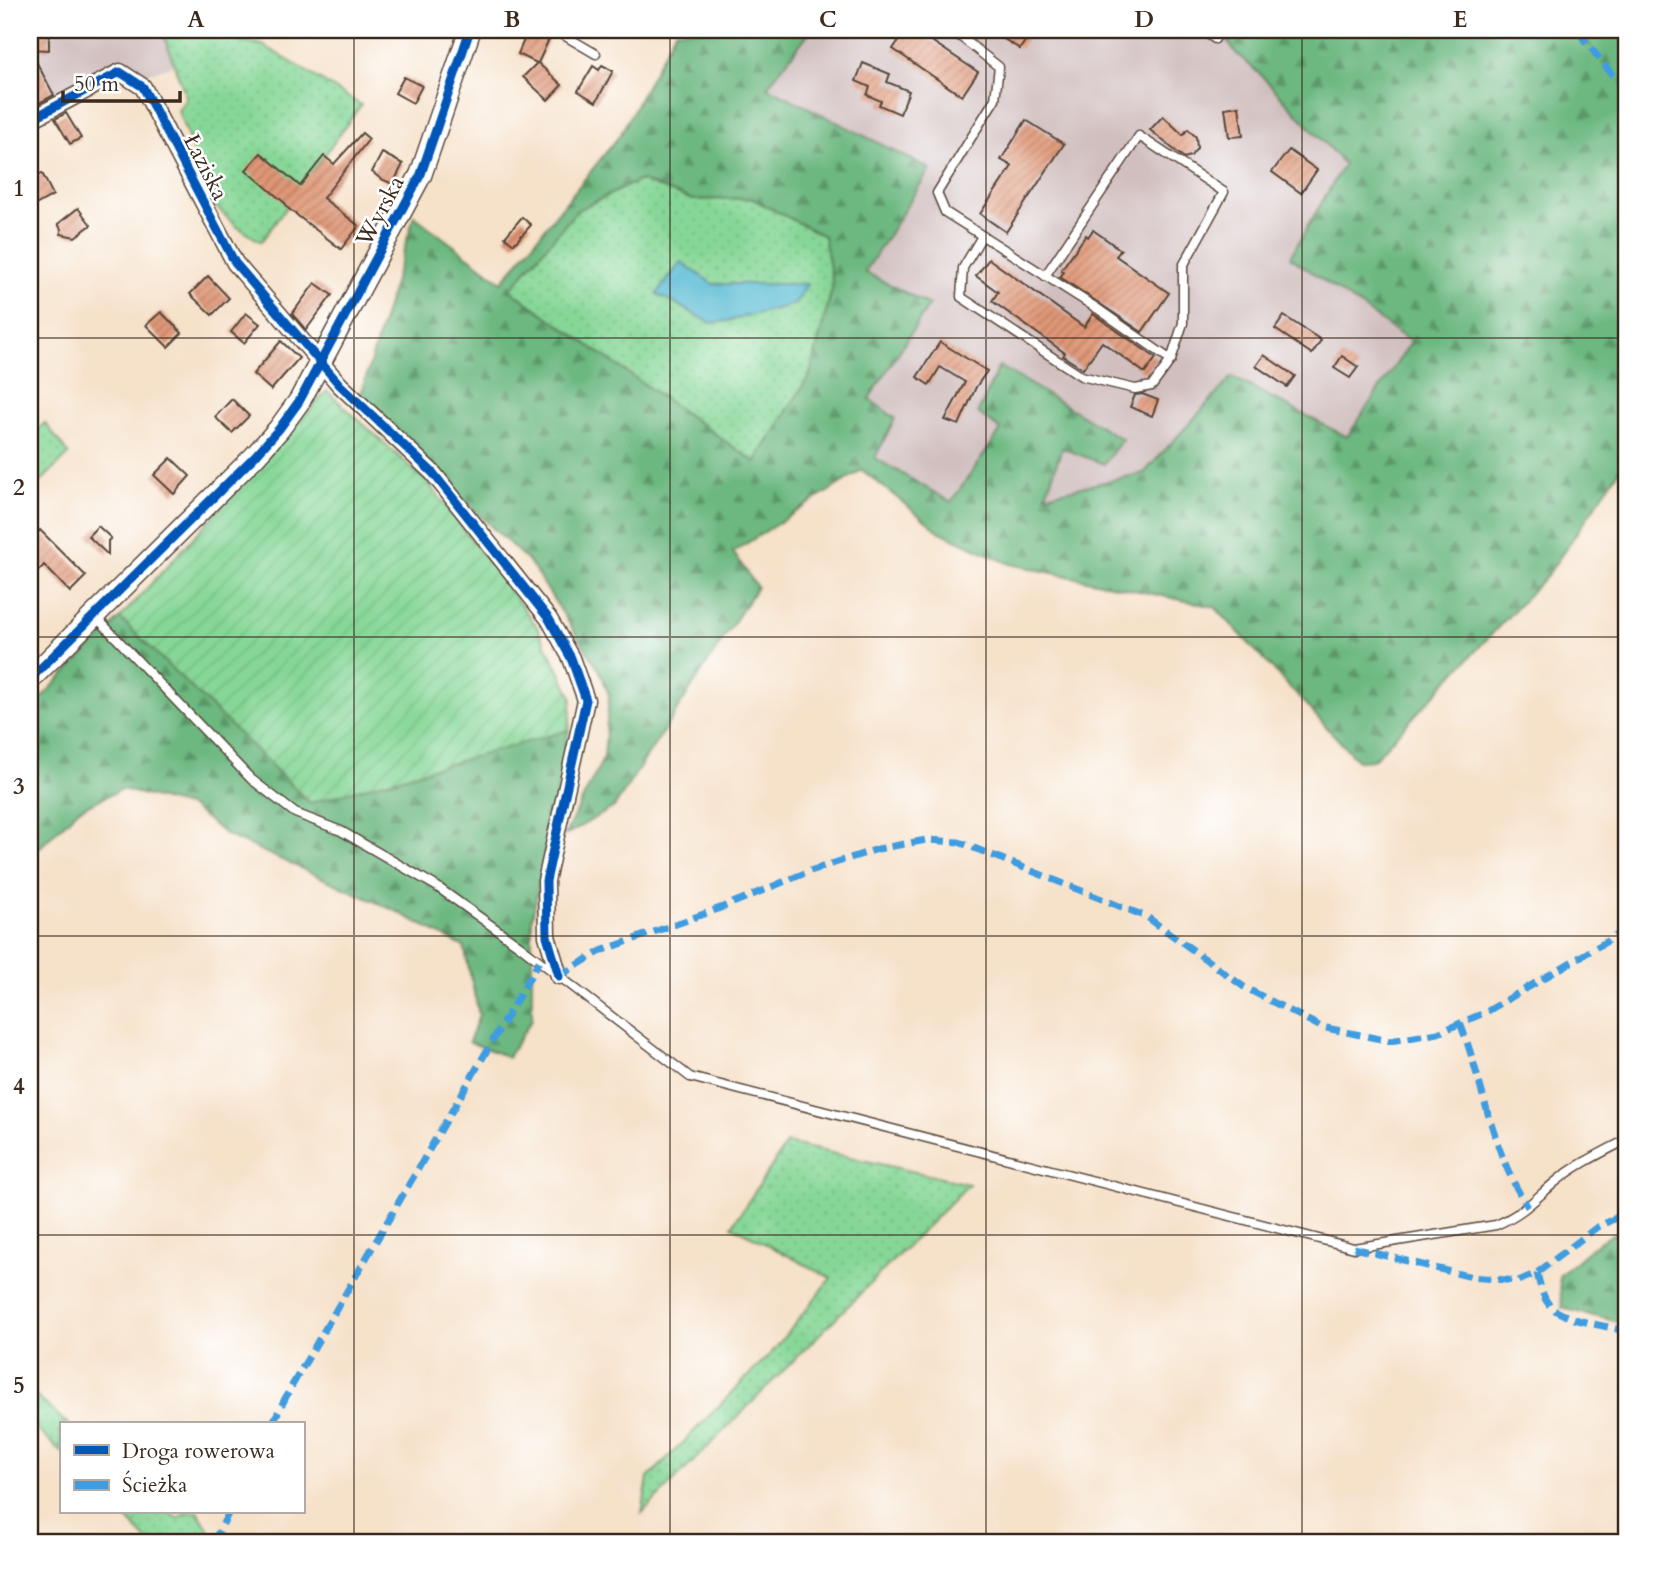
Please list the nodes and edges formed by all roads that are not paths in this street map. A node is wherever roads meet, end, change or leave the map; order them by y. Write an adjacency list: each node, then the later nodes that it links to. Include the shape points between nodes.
1 (470, 30): 11 (street, Wyrska, via 421,174)
2 (555, 30): 6 (lane)
3 (952, 30): 8 (lane, via 999,67 995,99 937,193 946,212)
4 (1202, 30): 5 (lane)
5 (1215, 40)
6 (596, 54)
7 (30, 120): 11 (street, Łaziska, via 120,72 144,87 234,263)
8 (982, 236): 9 (lane); 10 (lane, via 963,268 961,297 1081,376 1135,389 1152,386)
9 (1045, 276): 10 (lane); 10 (lane, via 1139,136 1203,178 1224,192 1183,266 1183,323)
10 (1171, 360)
11 (321, 363): 12 (street, Wyrska, via 300,400 255,456); 14 (street, via 433,473 549,619 571,658 586,700 546,881 547,936)
12 (94, 615): 13 (street); 14 (lane, via 271,796 436,886)
13 (30, 678)
14 (559, 976): 15 (lane, via 690,1077 1354,1248 1496,1225 1517,1216 1590,1158)
15 (1626, 1140)

